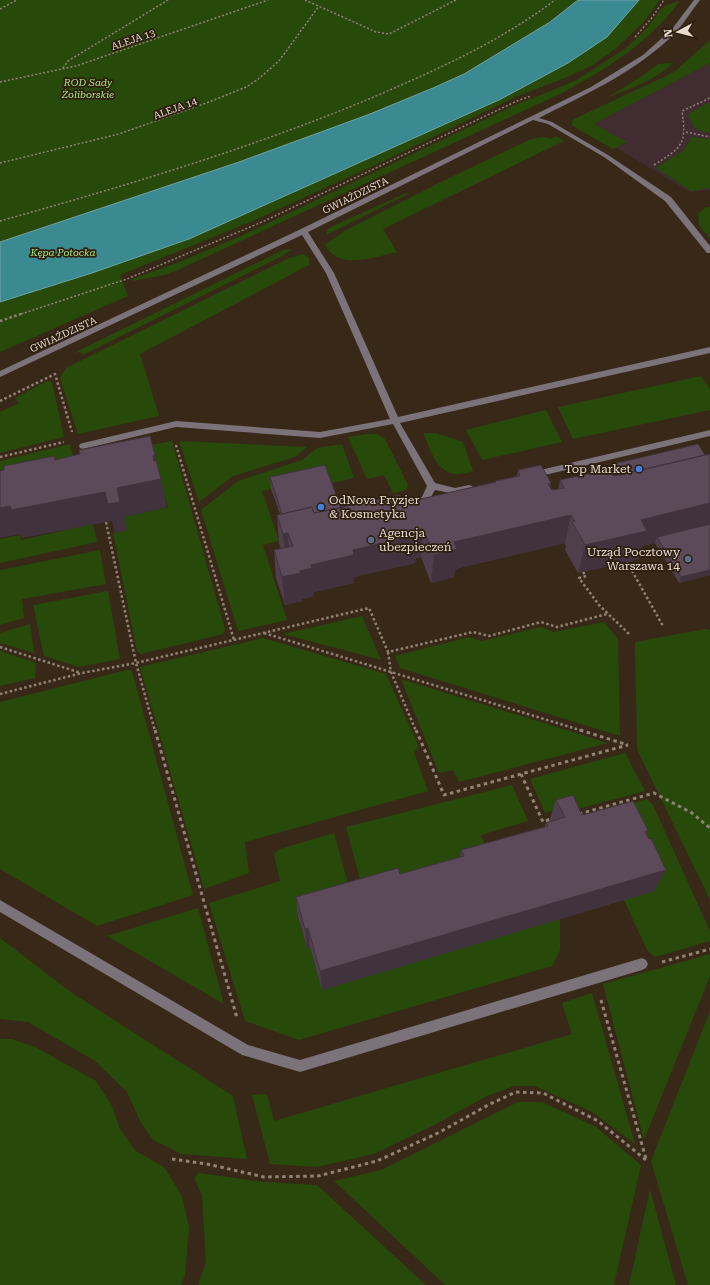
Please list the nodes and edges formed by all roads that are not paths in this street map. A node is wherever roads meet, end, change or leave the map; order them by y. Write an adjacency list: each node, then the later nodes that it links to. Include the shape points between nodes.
1 (697, 0): 2 (street, GWIAŹDZISTA, via 674,30 645,56 593,88)
2 (533, 118): 3 (street, GWIAŹDZISTA); 4 (street, via 550,123 606,156 668,199)
3 (304, 231): 6 (street, GWIAŹDZISTA); 7 (street, via 330,273)
4 (710, 251)
5 (710, 350): 7 (street)
6 (0, 374)
7 (395, 421): 9 (street, via 320,435 176,424); 11 (street)
8 (710, 433): 10 (street)
9 (82, 446)
10 (526, 476)
11 (432, 486): 12 (street, via 455,491); 13 (street, via 425,500)
12 (481, 486)
13 (402, 505)
14 (0, 906): 15 (street, via 246,1051 300,1066)
15 (642, 964)

